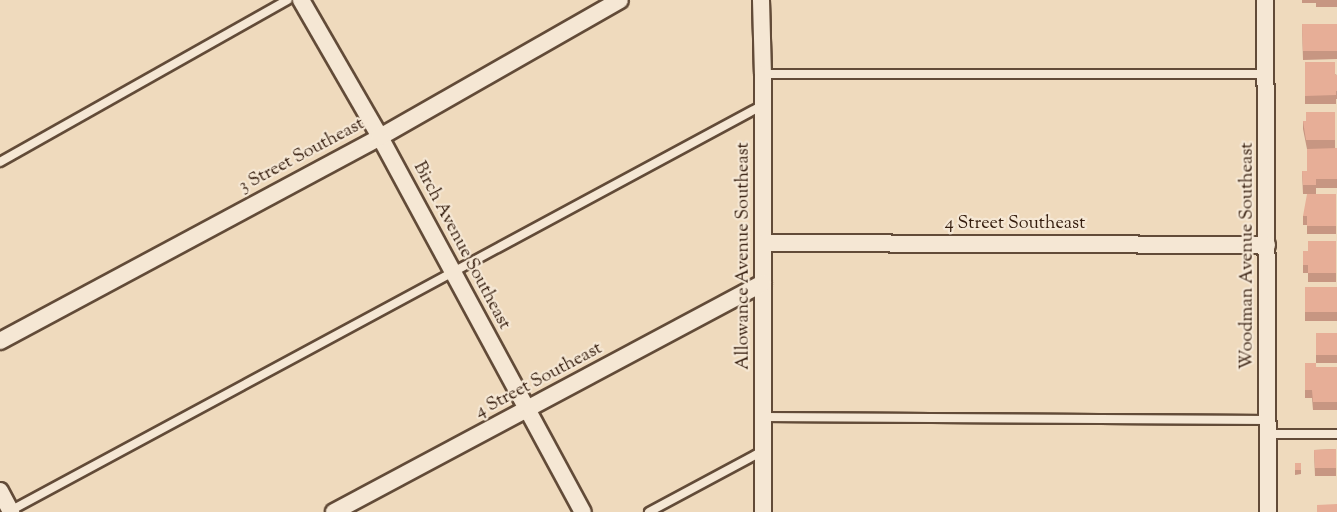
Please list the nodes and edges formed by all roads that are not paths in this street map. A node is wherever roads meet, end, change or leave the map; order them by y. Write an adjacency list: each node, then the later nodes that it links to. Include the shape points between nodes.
1 (288, 0): 10 (lane)
2 (301, 0): 9 (street, Birch Avenue Southeast)
3 (620, 0): 9 (street, 3 Street Southeast)
4 (760, 0): 6 (street, Allowance Avenue Southeast)
5 (1264, 0): 7 (street, Woodman Avenue Southeast)
6 (763, 74): 7 (lane); 8 (street, Allowance Avenue Southeast)
7 (1267, 74): 12 (street, Woodman Avenue Southeast)
8 (763, 105): 11 (street, Allowance Avenue Southeast); 13 (lane)
9 (380, 137): 13 (street, Birch Avenue Southeast); 15 (street, 3 Street Southeast)
10 (0, 162)
11 (763, 243): 12 (street, 4 Street Southeast); 14 (street, Allowance Avenue Southeast)
12 (1267, 245): 18 (street, Woodman Avenue Southeast)
13 (453, 273): 16 (street, Birch Avenue Southeast); 22 (lane)
14 (763, 283): 16 (street, 4 Street Southeast); 17 (street, Allowance Avenue Southeast)
15 (0, 341)
16 (527, 409): 23 (street, 4 Street Southeast); 24 (street, Birch Avenue Southeast)
17 (763, 417): 18 (lane); 20 (street, Allowance Avenue Southeast)
18 (1268, 427): 19 (lane); 27 (street, Woodman Avenue Southeast)
19 (1337, 434)
20 (763, 451): 25 (lane); 26 (street, Allowance Avenue Southeast)
21 (0, 492): 22 (street)
22 (10, 512)
23 (334, 512)
24 (583, 512)
25 (649, 512)
26 (763, 512)
27 (1268, 512)

